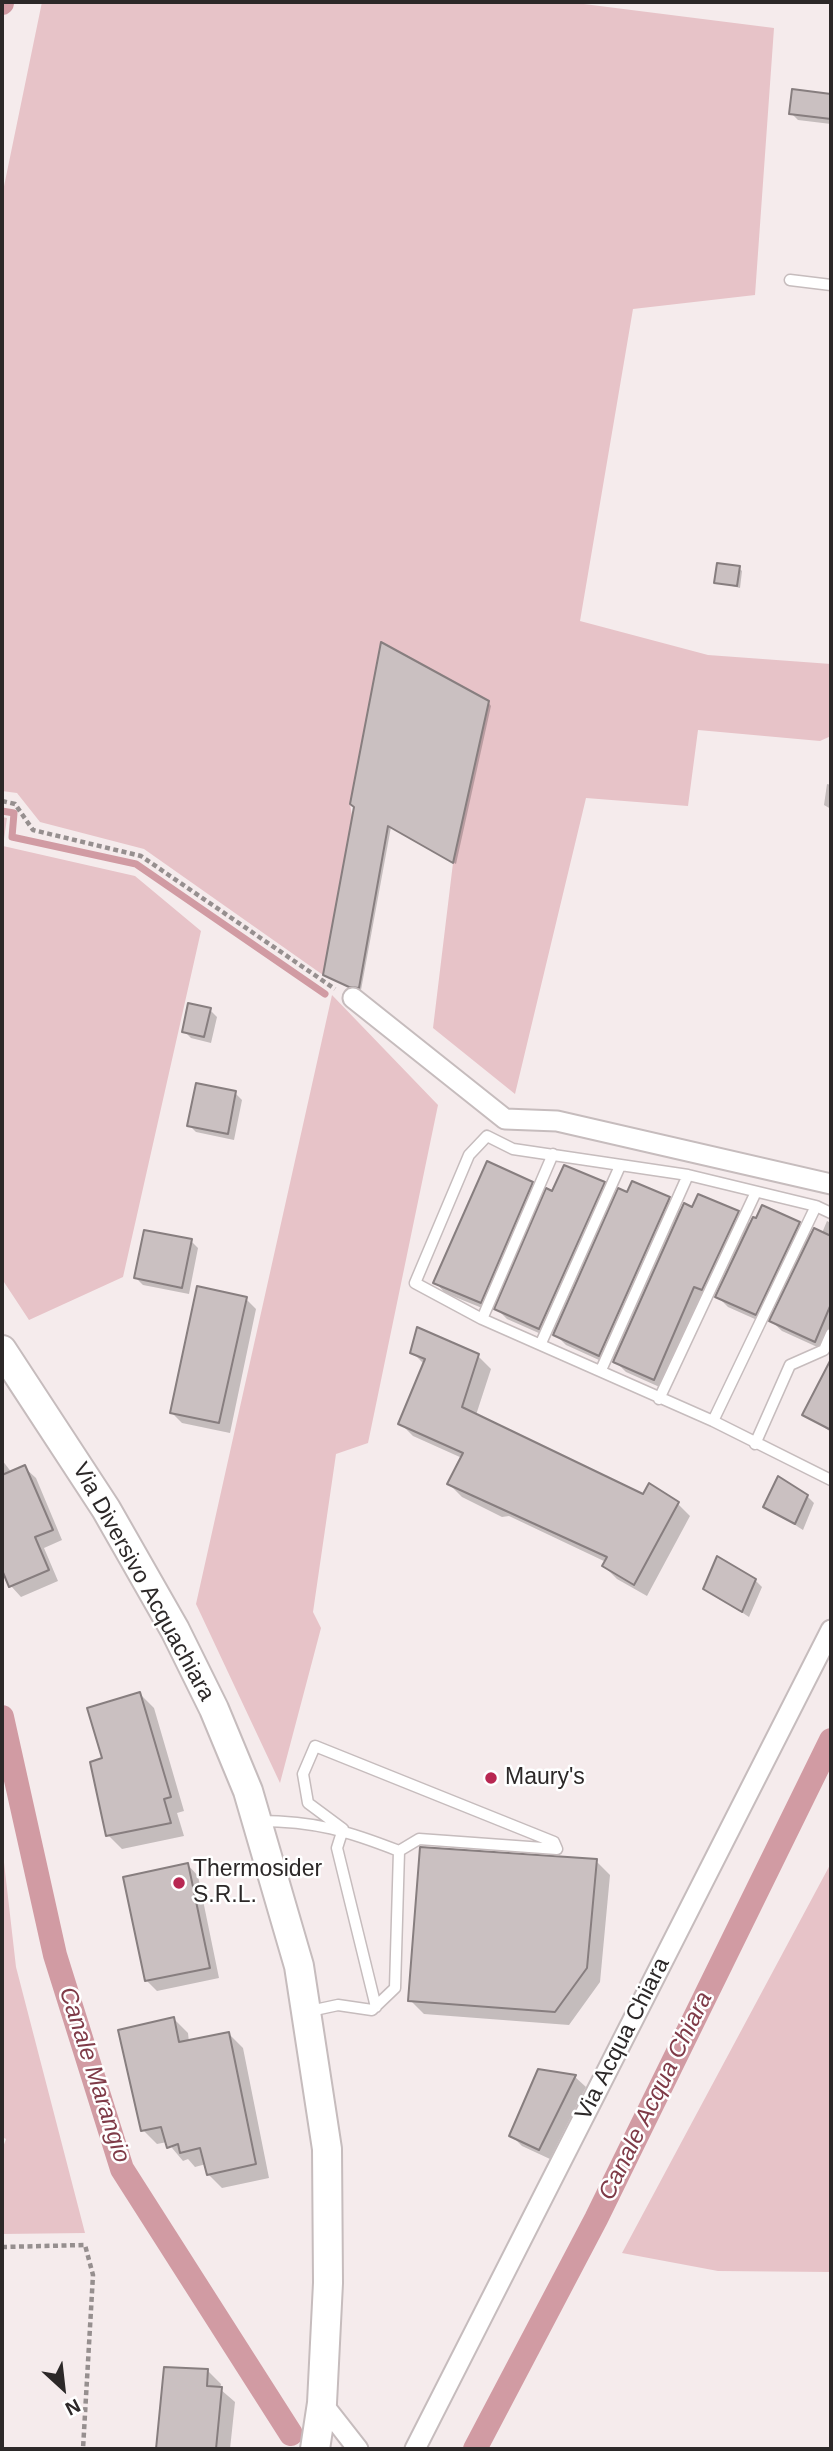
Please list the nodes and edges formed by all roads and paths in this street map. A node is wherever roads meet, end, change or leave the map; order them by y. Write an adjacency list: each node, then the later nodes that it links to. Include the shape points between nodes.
1 (790, 280): 2 (lane)
2 (831, 285)
3 (2, 802): 4 (path, via 15,804 33,830 141,856)
4 (353, 998): 8 (street, via 505,1119 558,1121)
5 (552, 1154): 6 (lane); 12 (lane); 12 (lane, via 513,1149 487,1136 469,1155 415,1283)
6 (620, 1166): 7 (lane); 14 (lane)
7 (688, 1175): 9 (lane); 16 (lane)
8 (831, 1184)
9 (755, 1194): 10 (lane); 17 (lane)
10 (816, 1206): 11 (lane); 18 (lane)
11 (831, 1213)
12 (482, 1319): 14 (lane)
13 (831, 1334): 19 (lane, via 824,1350 790,1365)
14 (541, 1343): 16 (lane)
15 (2, 1350): 22 (main road, Via Diversivo Acquachiara, via 106,1509 175,1630 214,1709)
16 (601, 1370): 17 (lane)
17 (659, 1399): 18 (lane)
18 (712, 1421): 19 (lane)
19 (755, 1444): 20 (lane)
20 (831, 1480)
21 (831, 1630): 32 (street, Via Acqua Chiara)
22 (257, 1821): 23 (lane, via 296,1821); 26 (main road, Via Diversivo Acquachiara, via 299,1966)
23 (343, 1829): 24 (lane); 24 (lane, via 308,1803 303,1774 315,1746 554,1842 557,1849 419,1839); 25 (lane, via 337,1848)
24 (399, 1851): 25 (lane, via 395,1988)
25 (376, 2007): 26 (lane, via 338,2005)
26 (306, 2011): 28 (main road, Via Diversivo Acquachiara, via 327,2149 328,2283)
27 (2, 2247): 30 (path, via 85,2245 93,2275)
28 (322, 2403): 29 (main road, Via Diversivo Acquachiara); 31 (street)
29 (316, 2448)
30 (83, 2449)
31 (358, 2449)
32 (415, 2449)

